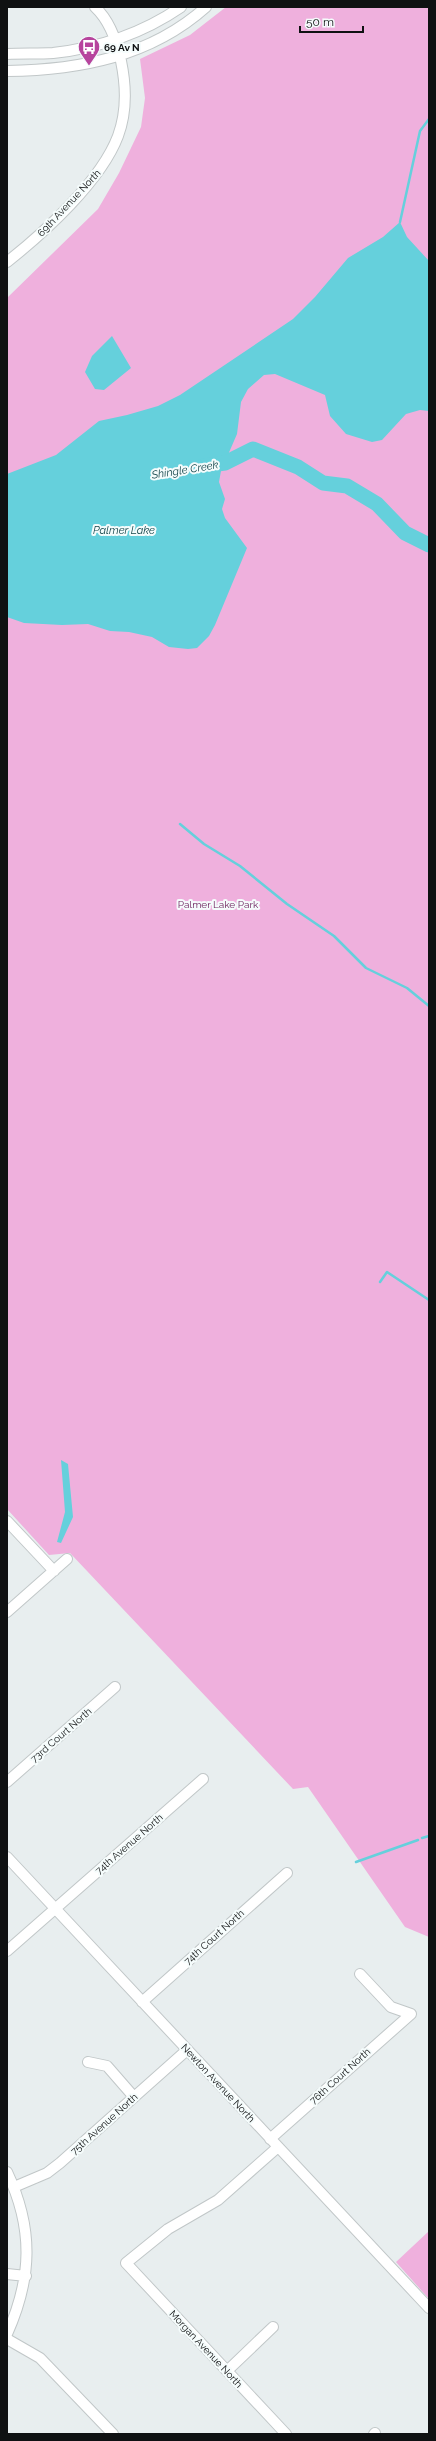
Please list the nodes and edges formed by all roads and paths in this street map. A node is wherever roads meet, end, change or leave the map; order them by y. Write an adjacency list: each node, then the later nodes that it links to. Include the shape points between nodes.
1 (95, 7): 4 (street, 69th Avenue North, via 106,21)
2 (181, 7): 4 (street, via 141,30)
3 (206, 7): 6 (street, via 192,19)
4 (115, 40): 5 (street, via 52,53); 6 (street, 69th Avenue North)
5 (7, 54)
6 (120, 57): 7 (street, via 58,69); 8 (street, 69th Avenue North, via 125,95 122,120 110,154 102,167 53,222)
7 (7, 71)
8 (7, 262)
9 (7, 1521): 11 (street)
10 (67, 1559): 11 (street)
11 (54, 1571): 12 (street)
12 (7, 1612)
13 (115, 1687): 15 (street, 73rd Court North)
14 (203, 1779): 18 (street, 74th Avenue North)
15 (7, 1782)
16 (7, 1857): 18 (street, Newton Avenue North)
17 (287, 1873): 21 (street, 74th Court North)
18 (55, 1908): 19 (street, 74th Avenue North); 21 (street, Newton Avenue North)
19 (7, 1951)
20 (360, 1974): 25 (street, 76th Court North, via 391,2007 411,2014)
21 (142, 2002): 22 (street, Newton Avenue North)
22 (187, 2050): 24 (street, 75th Avenue North); 25 (street, Newton Avenue North)
23 (88, 2062): 24 (street, via 107,2066)
24 (134, 2097): 28 (street, 75th Avenue North, via 47,2173)
25 (270, 2139): 26 (street, Newton Avenue North)
26 (278, 2147): 31 (street, Newton Avenue North); 35 (street, Morgan Avenue North, via 218,2200 168,2228 126,2263)
27 (7, 2172): 28 (street)
28 (14, 2187): 30 (street, via 27,2239)
29 (7, 2274): 30 (street)
30 (26, 2276): 33 (street, via 16,2314)
31 (429, 2308)
32 (273, 2327): 35 (street)
33 (7, 2334)
34 (7, 2339): 36 (street, via 40,2358)
35 (227, 2371): 37 (street, Morgan Avenue North)
36 (113, 2434)
37 (286, 2434)

